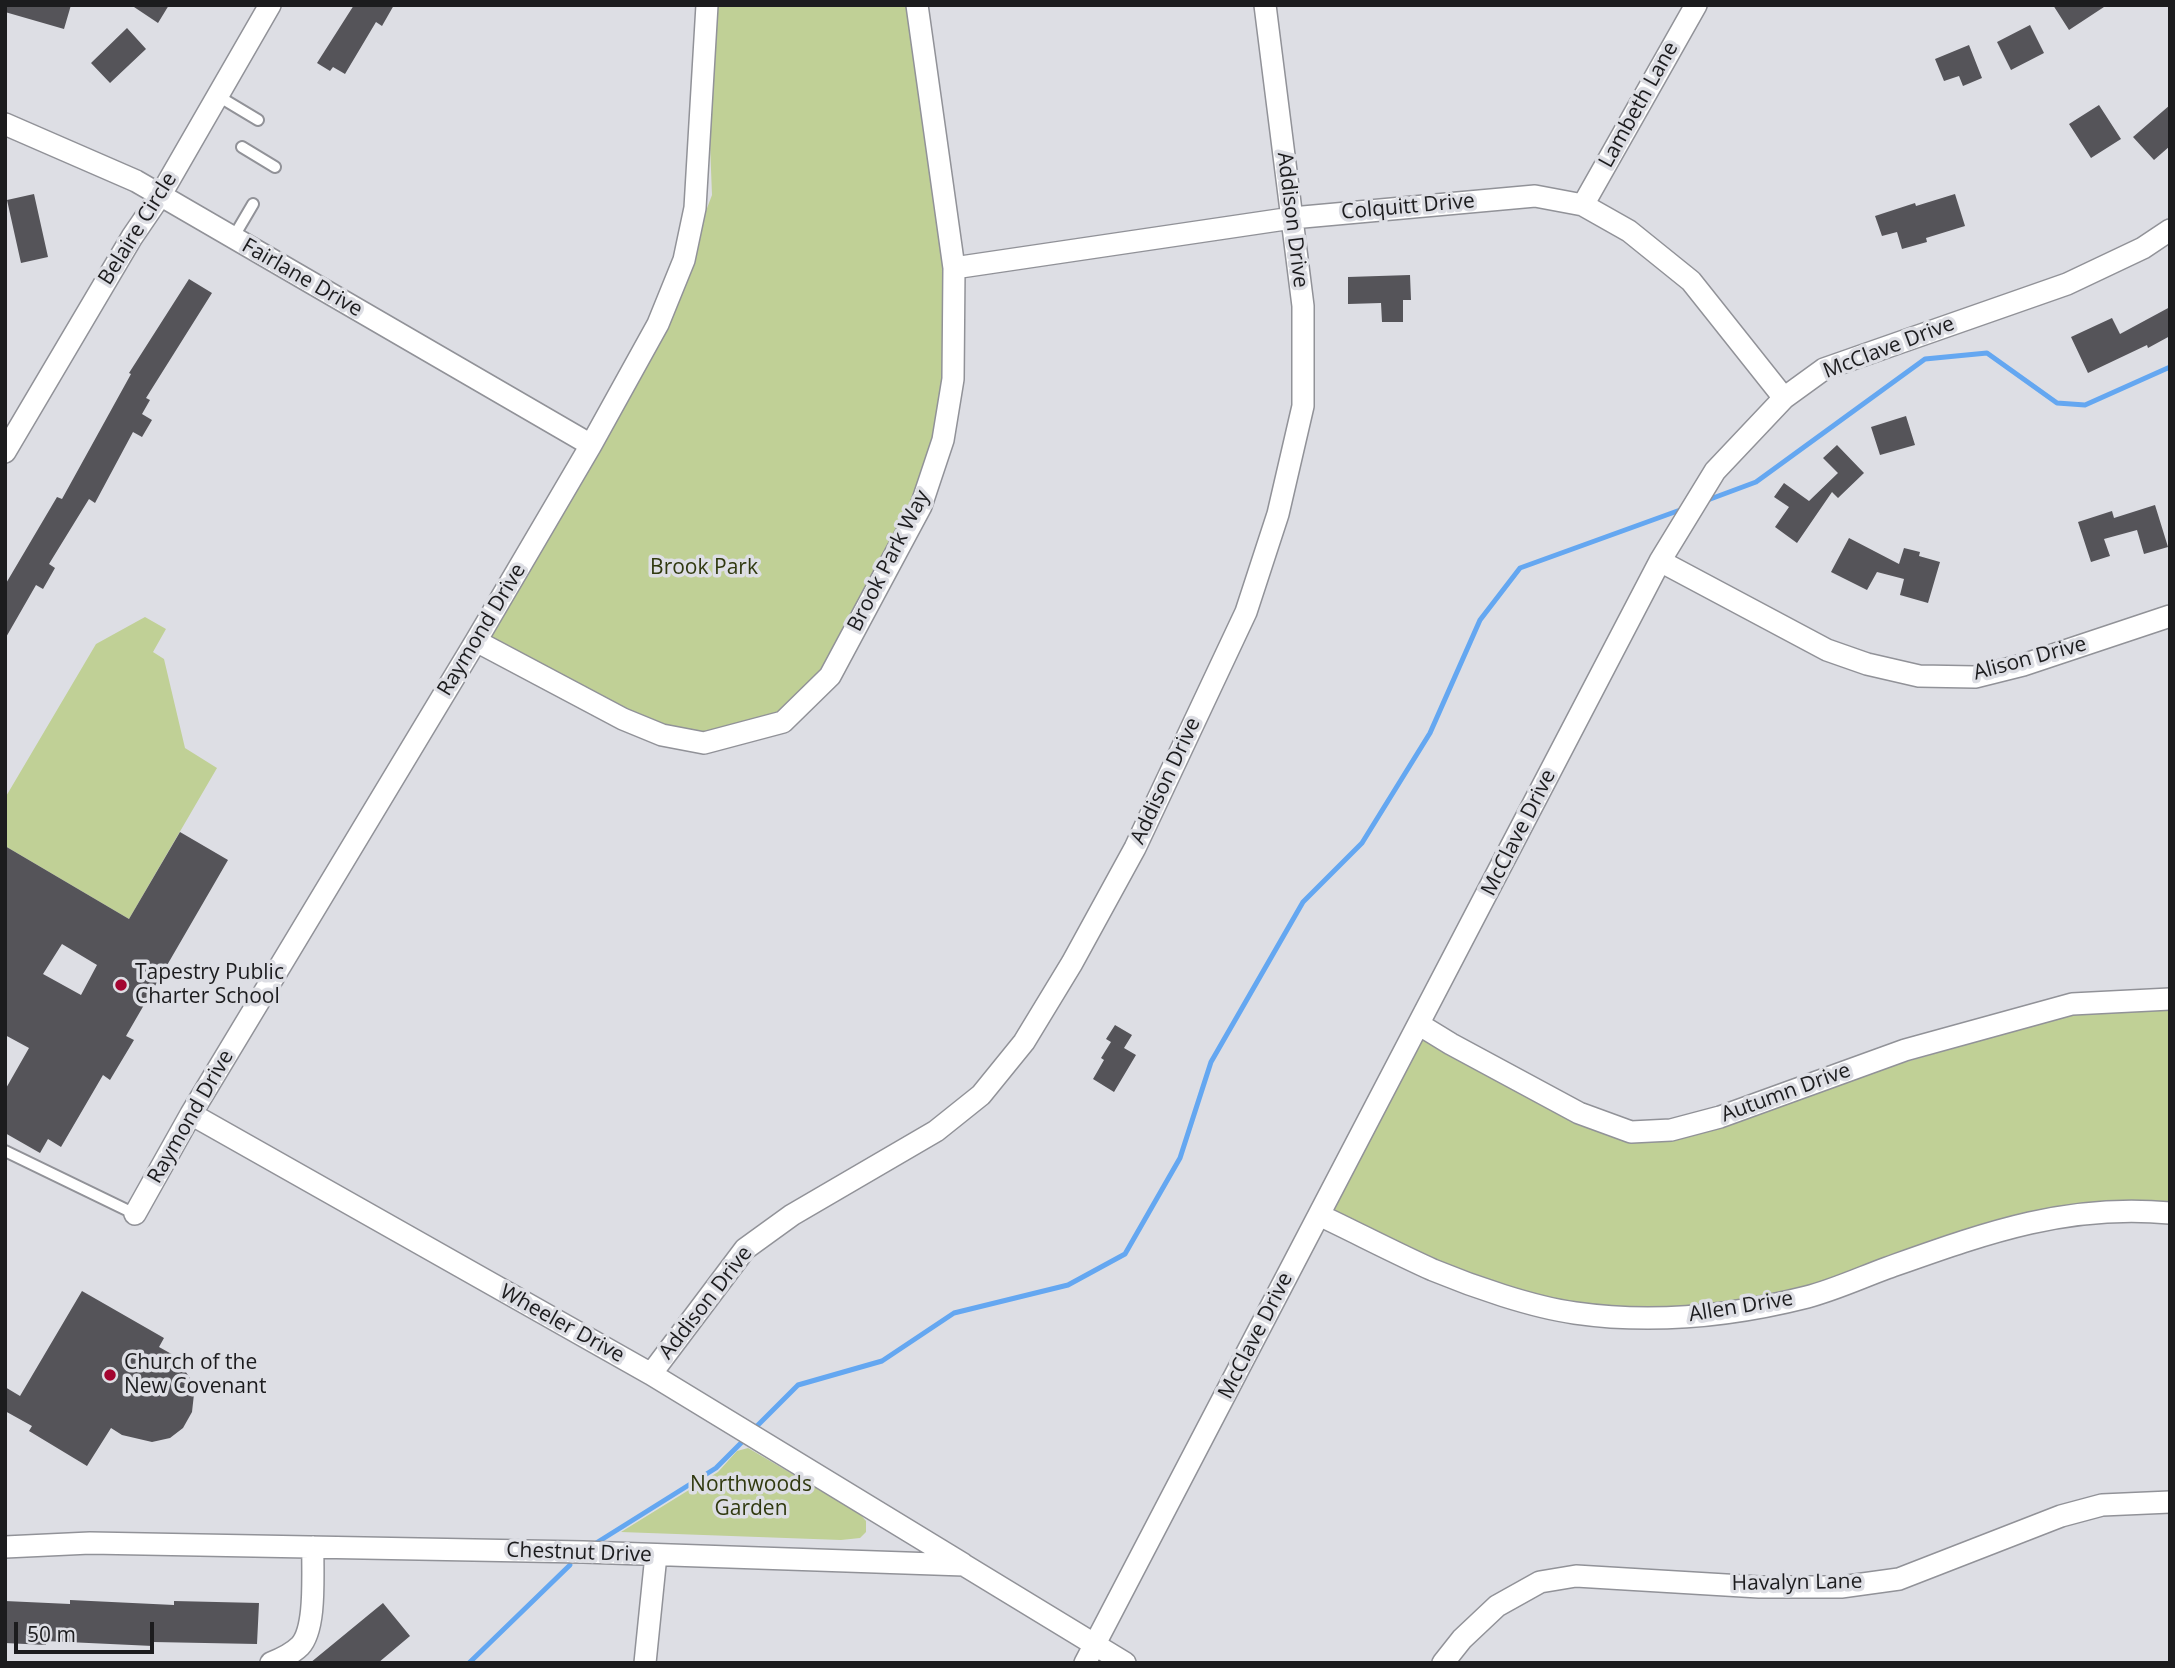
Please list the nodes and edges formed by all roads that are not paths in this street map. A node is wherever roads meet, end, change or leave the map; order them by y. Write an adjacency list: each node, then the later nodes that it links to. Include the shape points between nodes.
1 (270, 5): 6 (street, Belaire Circle)
2 (707, 5): 19 (street, Raymond Drive, via 695,208 684,260 657,324)
3 (917, 5): 17 (street, Brook Park Way)
4 (1265, 5): 14 (street, Addison Drive)
5 (1696, 5): 13 (street, Lambeth Lane)
6 (218, 96): 7 (lane); 11 (street, Belaire Circle)
7 (258, 120)
8 (5, 124): 11 (street, Fairlane Drive)
9 (242, 147): 10 (lane)
10 (275, 167)
11 (160, 196): 16 (street, Fairlane Drive); 20 (street, Belaire Circle)
12 (253, 204): 16 (lane)
13 (1583, 205): 14 (street, Colquitt Drive, via 1535,196); 18 (street, Colquitt Drive, via 1629,231 1690,282)
14 (1292, 218): 17 (street, Colquitt Drive); 31 (street, Addison Drive, via 1303,306 1303,406 1278,514 1246,612 1135,848 1072,963 1024,1042 981,1095 936,1131 792,1215 745,1248)
15 (2170, 230): 18 (street, McClave Drive, via 2067,284 1824,369)
16 (233, 238): 19 (street, Fairlane Drive)
17 (954, 268): 23 (street, Brook Park Way, via 953,379 943,440 921,506 830,676 783,722 704,743 662,735)
18 (1784, 398): 21 (street, McClave Drive, via 1715,471)
19 (591, 445): 23 (street, Raymond Drive)
20 (5, 452)
21 (1660, 561): 22 (street, Alison Drive, via 1827,650 1919,676 1975,677); 25 (street, McClave Drive)
22 (2170, 616)
23 (476, 641): 26 (street, Raymond Drive)
24 (2170, 999): 25 (street, Autumn Drive, via 2072,1004 1905,1050 1720,1117 1671,1130 1631,1132 1579,1113)
25 (1420, 1025): 30 (street, McClave Drive)
26 (191, 1114): 29 (street, Raymond Drive); 31 (street, Wheeler Drive)
27 (5, 1151): 29 (lane)
28 (2170, 1213): 30 (street, Allen Drive, via 2131,1209 2058,1216 1983,1234 1808,1296 1720,1314 1659,1318 1575,1313 1497,1293 1434,1270)
29 (135, 1214)
30 (1319, 1215): 37 (street, McClave Drive)
31 (651, 1374): 36 (street, Wheeler Drive)
32 (2170, 1502): 41 (street, Havalyn Lane, via 2102,1505 2061,1516 1899,1579 1841,1587 1576,1576 1540,1582 1497,1606)
33 (5, 1547): 34 (street, Chestnut Drive, via 90,1543)
34 (313, 1547): 35 (street, Chestnut Drive); 38 (street, via 310,1623 302,1644)
35 (656, 1555): 36 (street, Chestnut Drive); 39 (street)
36 (964, 1565): 37 (street, Chestnut Drive)
37 (1090, 1654): 40 (street, Chestnut Drive)
38 (271, 1663)
39 (645, 1663)
40 (1125, 1663)
41 (1443, 1663)

